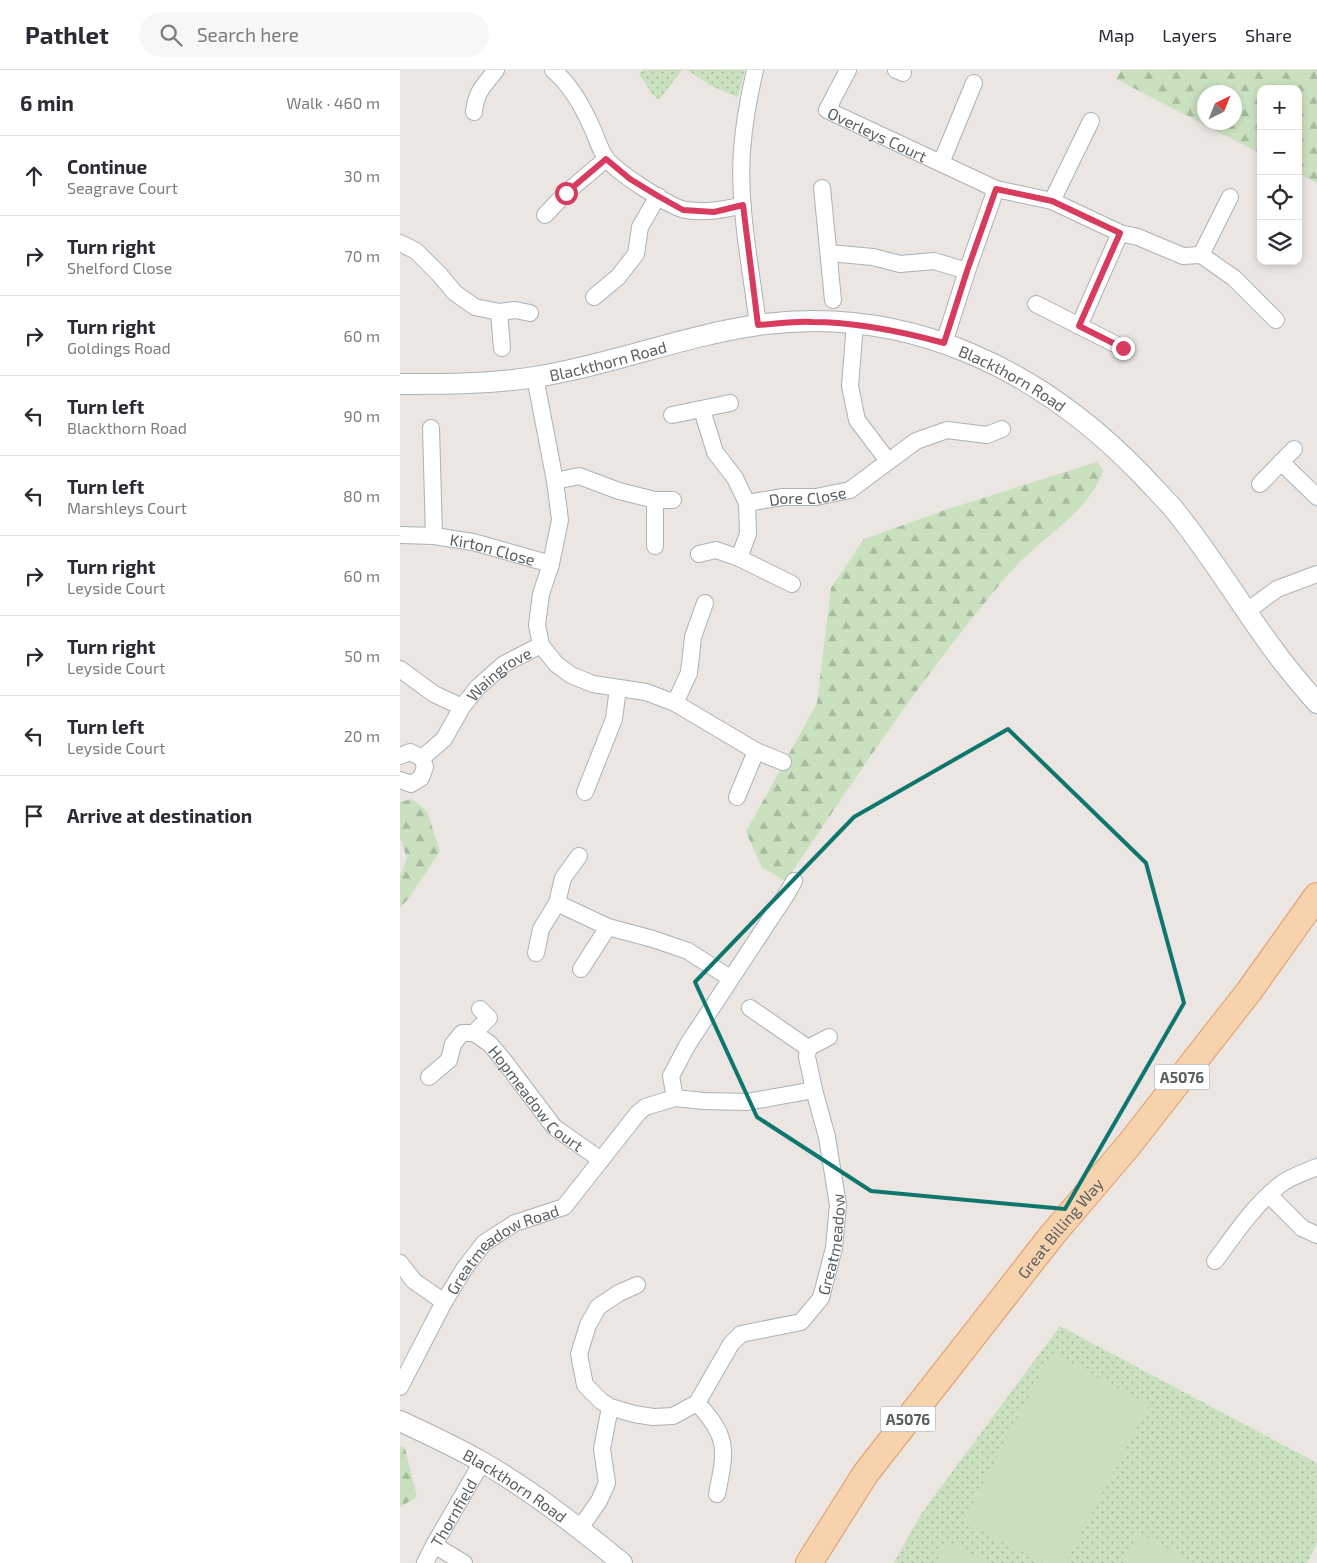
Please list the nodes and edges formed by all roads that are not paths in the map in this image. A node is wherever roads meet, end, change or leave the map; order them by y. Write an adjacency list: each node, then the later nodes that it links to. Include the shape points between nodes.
1 (496, 70): 6 (street, via 478,93)
2 (553, 70): 8 (street, via 573,93)
3 (755, 70): 15 (street, via 742,151)
4 (848, 70): 9 (street, Overleys Court, via 827,110)
5 (974, 83): 9 (street, Overleys Court)
6 (474, 112)
7 (1091, 121): 14 (street)
8 (606, 159): 12 (street); 16 (street)
9 (941, 163): 11 (street, Overleys Court)
10 (822, 188): 19 (street)
11 (996, 189): 14 (street, Overleys Court); 21 (street)
12 (658, 196): 15 (street, via 683,210 714,212); 22 (street, via 640,227 636,254 618,277)
13 (1230, 196): 20 (street)
14 (1052, 201): 17 (street, Overleys Court)
15 (743, 205): 29 (street)
16 (545, 215)
17 (1120, 233): 20 (street, Overleys Court, via 1183,256); 30 (street)
18 (400, 243): 25 (street, via 416,251 455,293 475,307)
19 (829, 253): 21 (street, via 873,257 900,264 934,261); 23 (street)
20 (1200, 255): 27 (street, via 1234,278)
21 (967, 271): 31 (street)
22 (594, 297)
23 (833, 300)
24 (1036, 304): 30 (street)
25 (499, 312): 26 (street, via 516,310); 32 (street)
26 (530, 313)
27 (1276, 320)
28 (855, 324): 29 (street, Blackthorn Road); 31 (street, Blackthorn Road, via 901,331); 42 (street, via 850,386 857,420)
29 (758, 325): 34 (street, Blackthorn Road)
30 (1079, 326): 33 (street)
31 (944, 343): 59 (street, Blackthorn Road, via 984,358 1025,380 1072,412 1121,453 1170,505 1210,555)
32 (502, 348)
33 (1123, 348)
34 (535, 377): 35 (street, Blackthorn Road, via 465,384); 44 (street)
35 (400, 384)
36 (730, 403): 37 (street)
37 (702, 410): 38 (street); 49 (street, Dore Close, via 715,452 735,478)
38 (672, 415)
39 (431, 428): 51 (street, Kirton Close)
40 (993, 438): 42 (street, Dore Close, via 947,430 916,441)
41 (1294, 449): 43 (street)
42 (888, 461): 49 (street, Dore Close, via 850,490 816,498 783,497)
43 (1281, 462): 45 (street); 46 (street)
44 (555, 481): 47 (street, via 579,476); 55 (street, via 560,520)
45 (1260, 484)
46 (1317, 497)
47 (655, 500): 48 (street); 52 (street)
48 (673, 500)
49 (747, 503): 54 (street, Dore Close, via 748,534)
50 (400, 535): 51 (street, Kirton Close)
51 (434, 536): 55 (street, Kirton Close, via 473,542)
52 (656, 546)
53 (699, 554): 54 (street, via 716,550)
54 (739, 558): 57 (street)
55 (551, 564): 60 (street, via 541,594 537,624)
56 (1317, 574): 59 (street, via 1278,589)
57 (792, 584)
58 (705, 603): 63 (street, via 693,637 690,673)
59 (1247, 611): 64 (street, Blackthorn Road)
60 (541, 645): 62 (street, via 556,664 571,675 593,684); 65 (street, Waingrove, via 504,664 478,687)
61 (400, 669): 65 (street, Waingrove, via 434,694)
62 (618, 688): 63 (street, via 646,692); 71 (street, via 614,719)
63 (675, 703): 66 (street)
64 (1317, 703)
65 (462, 707): 68 (street, Waingrove, via 444,739)
66 (756, 752): 69 (street); 72 (street)
67 (400, 756): 68 (street, via 410,752)
68 (422, 758): 70 (street, via 425,767 421,778 411,784)
69 (783, 762)
70 (400, 780)
71 (585, 792)
72 (737, 797)
73 (579, 856): 76 (street, via 563,878)
74 (794, 881): 80 (street)
75 (1317, 896): 108 (main road, Great Billing Way / A5076, via 1244,998 866,1473)
76 (557, 903): 77 (street); 78 (street, via 541,929)
77 (608, 927): 79 (street); 80 (street, via 688,951)
78 (536, 953)
79 (581, 968)
80 (730, 978): 88 (street, via 671,1076)
81 (750, 1008): 85 (street)
82 (480, 1009): 83 (street, Hopmeadow Court, via 489,1018)
83 (474, 1033): 86 (street, Hopmeadow Court, via 462,1033 453,1044 449,1060); 89 (street, Hopmeadow Court, via 490,1044 554,1127)
84 (829, 1038): 85 (street)
85 (808, 1048): 87 (street, Greatmeadow)
86 (429, 1077)
87 (814, 1090): 88 (street, Greatmeadow Road, via 747,1102); 98 (street, Greatmeadow, via 827,1137 838,1205 834,1248 821,1298 801,1322 741,1334 731,1344)
88 (675, 1098): 89 (street, Greatmeadow Road, via 638,1113)
89 (601, 1160): 96 (street, Greatmeadow Road, via 564,1207 515,1224 484,1243)
90 (1317, 1167): 91 (street, via 1282,1183)
91 (1269, 1195): 92 (street, via 1302,1228); 93 (street)
92 (1317, 1235)
93 (1214, 1261)
94 (400, 1263): 96 (street, via 414,1280)
95 (637, 1285): 99 (street, via 598,1307 588,1325 579,1354 585,1385)
96 (444, 1302): 97 (street, Greatmeadow Road)
97 (400, 1387)
98 (697, 1403): 99 (street, via 673,1416 653,1418); 102 (street, via 710,1417 724,1451)
99 (610, 1407): 103 (street, via 602,1448 606,1483 599,1501)
100 (400, 1420): 101 (street, Blackthorn Road)
101 (482, 1462): 103 (street, Blackthorn Road); 104 (street, Thornfield)
102 (717, 1494)
103 (580, 1528): 107 (street, Blackthorn Road)
104 (434, 1545): 105 (street, Thornfield); 106 (street)
105 (425, 1563)
106 (464, 1563)
107 (622, 1563)
108 (809, 1563)

